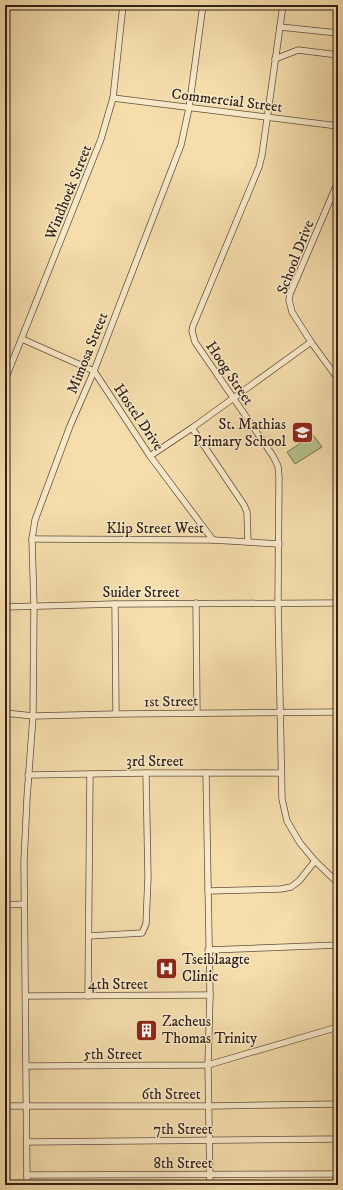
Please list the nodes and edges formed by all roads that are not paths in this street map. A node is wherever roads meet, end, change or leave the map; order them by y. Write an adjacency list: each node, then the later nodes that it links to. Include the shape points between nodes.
1 (123, 5): 8 (street, Windhoek Street)
2 (203, 5): 9 (street, Mimosa Street)
3 (283, 5): 4 (street, Hoog Street)
4 (280, 27): 5 (street); 7 (street, Hoog Street)
5 (338, 33)
6 (338, 55): 7 (street, via 298,50)
7 (276, 59): 10 (street, Hoog Street)
8 (113, 98): 9 (street, Commercial Street); 13 (street, Windhoek Street, via 94,160)
9 (189, 108): 10 (street, Commercial Street); 15 (street, Mimosa Street, via 181,145)
10 (267, 117): 11 (street, Commercial Street); 18 (street, Hoog Street, via 259,167 192,331 195,342)
11 (338, 126)
12 (338, 183): 14 (street, School Drive, via 290,294 292,312)
13 (22, 339): 15 (street); 16 (street, Windhoek Street)
14 (311, 342): 17 (street, School Drive); 18 (street)
15 (94, 371): 20 (street, Hostel Drive); 21 (street, Mimosa Street, via 52,471 35,520)
16 (5, 380)
17 (338, 380)
18 (233, 398): 19 (street); 24 (street, Hoog Street, via 278,466)
19 (192, 428): 20 (street); 23 (street, via 244,505 247,512)
20 (150, 456): 22 (street, Hostel Drive)
21 (32, 539): 22 (street, Klip Street West); 29 (street, Mimosa Street)
22 (213, 540): 23 (street, Klip Street West)
23 (248, 542): 24 (street, Klip Street West)
24 (279, 544): 25 (street, Hoog Street)
25 (278, 602): 26 (street, Suider Street); 27 (street, Suider Street); 31 (street, Hoog Street)
26 (196, 603): 28 (street, Suider Street); 33 (street)
27 (338, 603)
28 (115, 604): 29 (street, Suider Street); 35 (street)
29 (34, 606): 30 (street, Suider Street); 36 (street, Mimosa Street)
30 (5, 607)
31 (280, 712): 32 (street, 1st Street); 33 (street, 1st Street); 39 (street, Hoog Street)
32 (338, 712)
33 (197, 713): 35 (street, 1st Street)
34 (5, 714): 36 (street, 1st Street)
35 (116, 714): 36 (street, 1st Street)
36 (33, 716): 41 (street, Mimosa Street)
37 (146, 773): 38 (street, 3rd Street); 40 (street, 3rd Street); 47 (street, via 146,924 142,933)
38 (206, 773): 39 (street, 3rd Street); 44 (street)
39 (281, 773): 42 (street, Hoog Street, via 282,799 287,821)
40 (90, 774): 41 (street, 3rd Street); 47 (street)
41 (28, 775): 45 (street, Mimosa Street)
42 (315, 861): 43 (street, Hoog Street); 44 (street, via 292,887)
43 (338, 883)
44 (208, 890): 49 (street)
45 (24, 904): 46 (street); 51 (street, Mimosa Street)
46 (5, 905)
47 (89, 936): 52 (street)
48 (338, 945): 49 (street)
49 (208, 950): 50 (street)
50 (210, 995): 52 (street, 4th Street); 54 (street)
51 (26, 996): 52 (street, 4th Street); 55 (street, Mimosa Street)
52 (88, 996)
53 (338, 1027): 54 (street, 5th Street)
54 (208, 1065): 55 (street, 5th Street); 58 (street)
55 (26, 1066): 59 (street, Mimosa Street)
56 (338, 1104): 58 (street, 6th Street)
57 (5, 1106): 59 (street, 6th Street)
58 (209, 1106): 59 (street, 6th Street); 61 (street)
59 (27, 1107): 62 (street, Mimosa Street)
60 (338, 1139): 61 (street, 7th Street)
61 (209, 1141): 62 (street, 7th Street); 65 (street)
62 (28, 1142): 64 (street, Mimosa Street)
63 (338, 1174): 65 (street, 8th Street)
64 (27, 1175): 65 (street, 8th Street); 66 (street, Mimosa Street)
65 (210, 1175): 67 (street)
66 (27, 1185)
67 (210, 1185)

